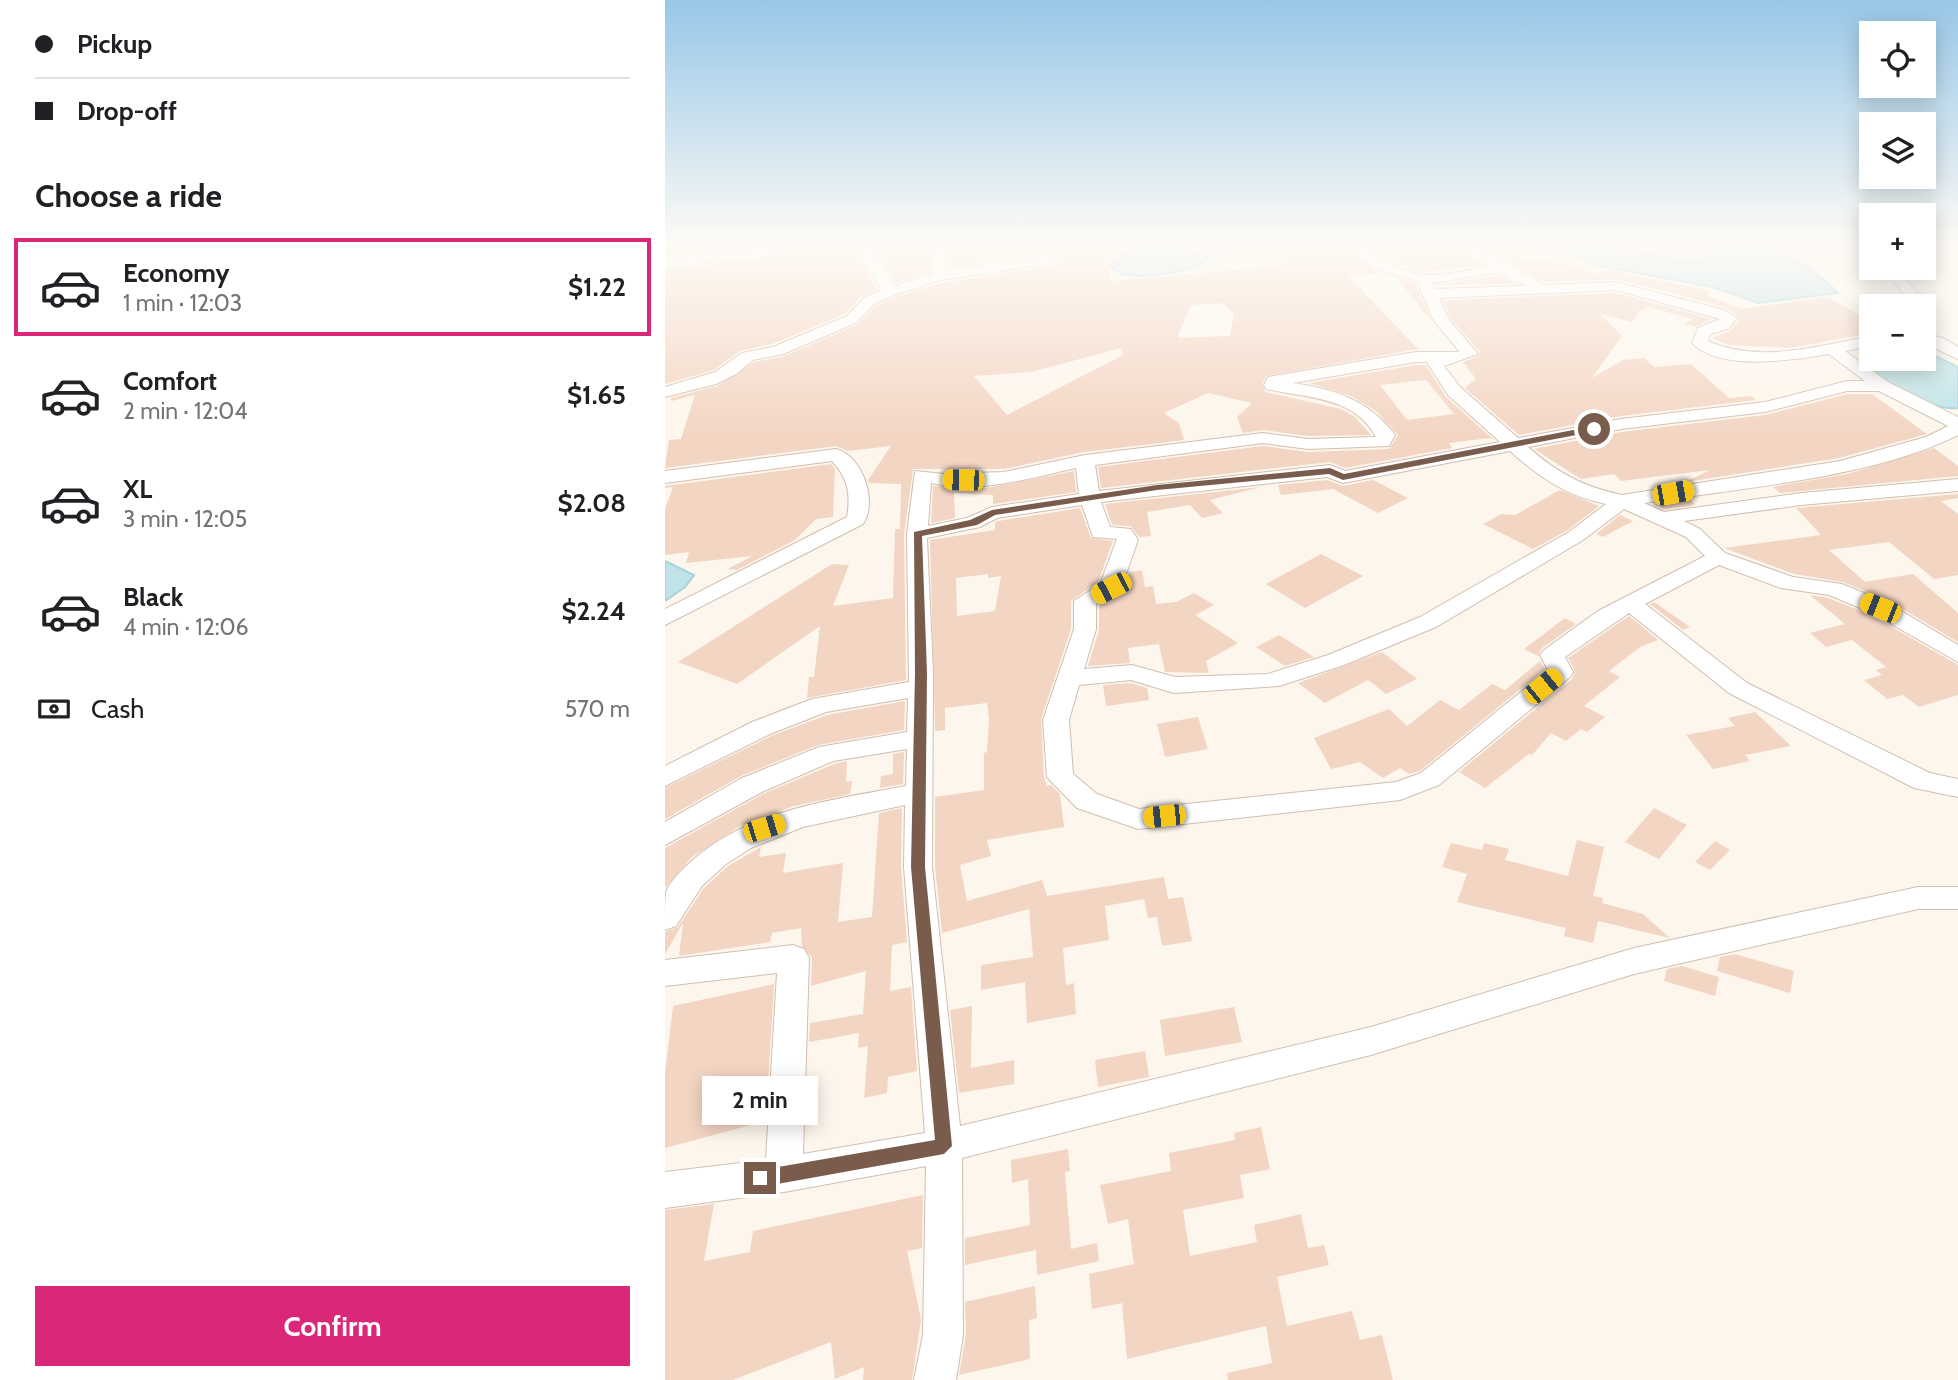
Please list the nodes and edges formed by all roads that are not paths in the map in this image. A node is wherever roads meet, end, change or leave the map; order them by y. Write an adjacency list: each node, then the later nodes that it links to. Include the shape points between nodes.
1 (863, 307): 10 (street, via 852,319 832,328 777,351 748,356 722,376)
2 (1436, 307): 8 (street, via 1470,355)
3 (1698, 307): 6 (street, via 1729,318 1723,326 1703,331 1700,342 1713,351 1776,355)
4 (1936, 341): 7 (street)
5 (1859, 344): 6 (street)
6 (1834, 350): 9 (street)
7 (1958, 354)
8 (1455, 358): 12 (street, via 1434,364 1454,391); 13 (street, via 1416,358 1274,381 1272,385 1344,397 1368,412 1387,435 1383,442 1308,444 1263,439)
9 (1882, 386): 11 (street, via 1934,410); 12 (street, via 1847,386 1766,407 1621,424)
10 (665, 392)
11 (1958, 427): 17 (street, via 1932,441 1842,466)
12 (1515, 444): 16 (street, via 1343,477 1330,471 1226,479); 17 (street, via 1548,475 1587,494)
13 (1085, 461): 16 (street); 19 (street, via 1004,478 944,480 922,475)
14 (665, 477): 22 (street, via 836,454 853,473 861,499 856,520)
15 (1958, 485): 18 (street)
16 (1090, 500): 19 (street, via 992,513 973,523); 24 (street, via 1100,533 1123,533 1128,540 1111,588 1085,601 1085,629)
17 (1622, 501): 18 (street); 24 (street, via 1576,536 1428,622 1336,660 1270,681 1174,685 1132,672)
18 (1662, 518): 20 (street, via 1693,533)
19 (917, 534): 25 (street)
20 (1718, 556): 21 (street); 23 (street, via 1789,583 1834,589 1880,608)
21 (1630, 603): 24 (street, via 1552,655 1561,672 1430,779 1400,791 1138,818 1087,801 1060,777 1056,720); 28 (street, via 1738,688 1923,781)
22 (665, 618)
23 (1958, 655)
24 (1069, 678)
25 (921, 688): 26 (street); 27 (street, via 821,705 761,728)
26 (920, 738): 29 (street); 30 (street, via 828,753 752,785)
27 (665, 777)
28 (1958, 788)
29 (919, 793): 32 (street, via 796,817 764,828 722,852 692,879); 34 (street, via 918,867)
30 (665, 835)
31 (1958, 898): 34 (street, via 1919,898 1634,961 1371,1041)
32 (665, 918)
33 (665, 973): 35 (street, via 793,958)
34 (944, 1146): 35 (street); 37 (street, via 943,1335)
35 (784, 1175): 36 (street)
36 (665, 1190)
37 (935, 1380)

